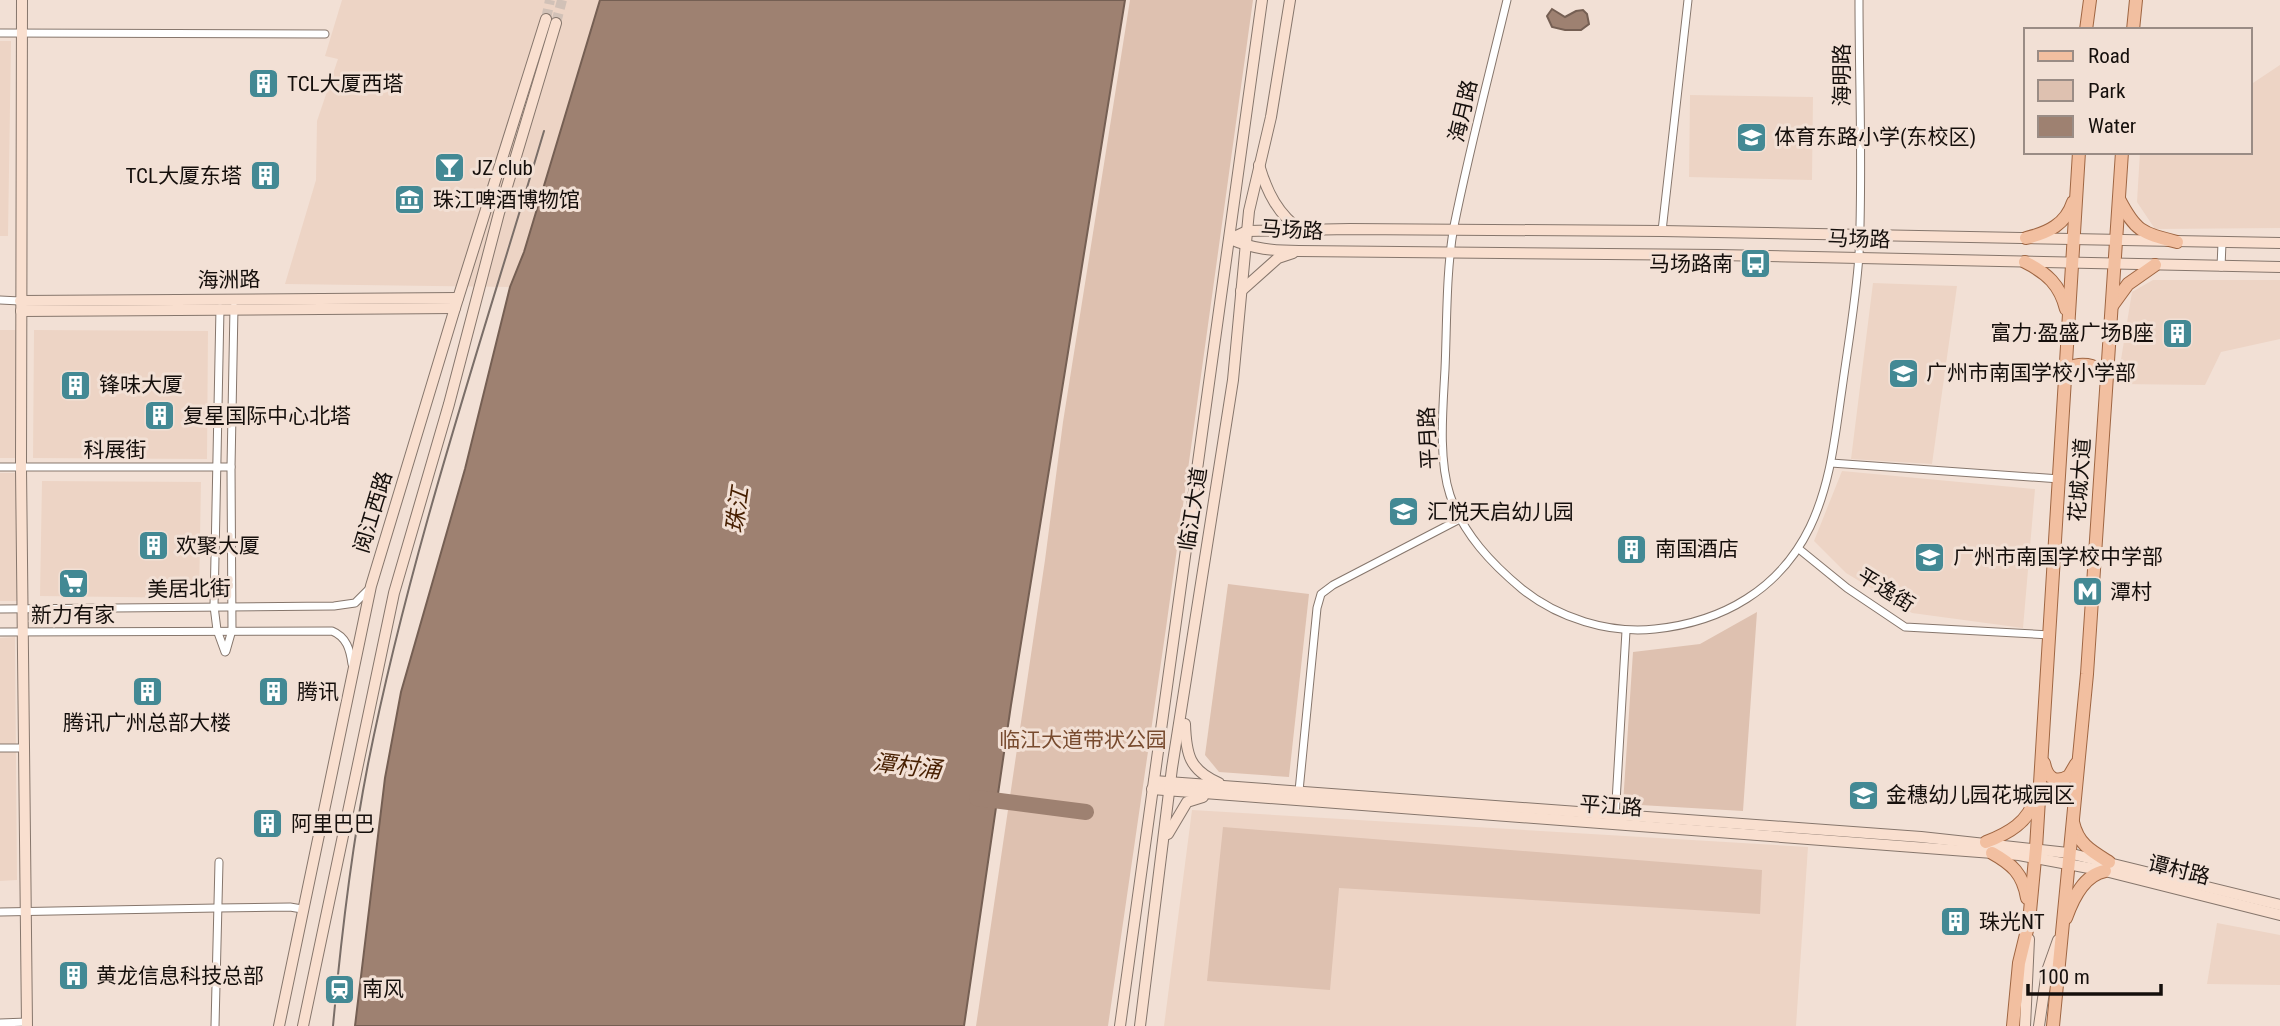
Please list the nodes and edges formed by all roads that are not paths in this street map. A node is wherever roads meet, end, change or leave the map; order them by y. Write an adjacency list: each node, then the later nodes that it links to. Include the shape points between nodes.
1 (22, 0): 12 (main road)
2 (1262, 0): 14 (main road, 临江大道)
3 (1290, 0): 15 (main road, 临江大道)
4 (1507, 0): 21 (street, 海月路)
5 (1688, 0): 24 (street)
6 (1859, 0): 25 (street, 海明路)
7 (2090, 0): 9 (main road)
8 (2136, 0): 10 (main road)
9 (2086, 28)
10 (2133, 28)
11 (0, 33): 12 (street)
12 (22, 33): 13 (street); 48 (main road)
13 (325, 34)
14 (1247, 113): 15 (main road, via 1255,127); 27 (main road, 临江大道)
15 (1271, 117): 18 (main road, 临江大道)
16 (2079, 154): 19 (main road, 花城大道)
17 (2122, 154): 20 (main road, 花城大道)
18 (1258, 163): 22 (main road, 临江大道); 23 (main road, via 1280,212)
19 (2077, 191): 26 (main road, via 2061,222); 28 (main road, 花城大道)
20 (2118, 197): 29 (main road, 花城大道); 30 (main road, via 2137,228)
21 (1453, 230): 23 (main road, 马场路); 24 (main road, 马场路); 35 (street, 平月路)
22 (1247, 231): 23 (main road, 马场路); 27 (main road, 马场路); 33 (main road, 临江大道)
23 (1302, 231): 34 (main road, via 1292,240)
24 (1662, 231): 25 (main road, 马场路)
25 (1859, 235): 26 (main road, 马场路); 36 (street, 海明路)
26 (2026, 238): 28 (main road, 马场路)
27 (1230, 239): 33 (main road, 马场路); 54 (main road, 临江大道)
28 (2074, 240): 29 (main road, 马场路); 38 (main road, 花城大道)
29 (2115, 240): 30 (main road, 马场路); 39 (main road, 花城大道)
30 (2177, 242): 31 (main road, 马场路)
31 (2222, 243): 32 (main road, 马场路); 41 (street)
32 (2280, 243)
33 (1246, 246): 34 (main road, 马场路); 43 (main road, 临江大道)
34 (1299, 251): 35 (main road, 马场路); 43 (main road, via 1278,258)
35 (1452, 252): 36 (main road, 马场路); 61 (street, 平月路, via 1442,432 1449,492)
36 (1858, 258): 37 (main road, 马场路); 55 (street, 平月路)
37 (2025, 262): 38 (main road, 马场路); 50 (main road, via 2057,286)
38 (2073, 263): 39 (main road, 马场路); 50 (main road, 花城大道)
39 (2113, 264): 40 (main road, 马场路); 49 (main road, 花城大道)
40 (2154, 265): 41 (main road, 马场路); 49 (main road, via 2128,284)
41 (2221, 267): 42 (main road, 马场路)
42 (2280, 267)
43 (1241, 291): 53 (main road, 临江大道)
44 (0, 300): 48 (street, 海洲路)
45 (456, 303): 47 (main road, 海洲路); 63 (main road, 阅江西路); 106 (main road, 阅江西路, via 551,21 394,593)
46 (220, 304): 47 (main road, 海洲路); 48 (main road, 海洲路); 57 (street)
47 (234, 304): 58 (street)
48 (20, 306): 59 (main road)
49 (2110, 309): 52 (main road, 花城大道)
50 (2069, 320): 51 (main road, 花城大道)
51 (2067, 368): 52 (main road, via 2089,365); 60 (main road, 花城大道)
52 (2106, 374): 81 (main road, 花城大道)
53 (1233, 380): 54 (main road, via 1223,370 1215,372); 75 (main road, 临江大道)
54 (1210, 381): 74 (main road, 临江大道)
55 (1831, 463): 60 (street); 62 (street, 平月路, via 1824,492)
56 (0, 467): 59 (street, 科展街)
57 (215, 467): 58 (street, 科展街); 59 (street, 科展街); 64 (street)
58 (231, 467): 65 (street)
59 (21, 468): 66 (main road)
60 (2060, 480): 73 (main road, 花城大道)
61 (1460, 519): 70 (street, 平月路, via 1491,563 1536,601 1579,621); 84 (street, via 1321,594)
62 (1799, 549): 70 (street, 平月路, via 1764,589 1734,607 1699,620); 73 (street, 平逸街, via 1905,627)
63 (371, 586): 65 (street, 美居北街, via 347,605); 76 (main road, 阅江西路)
64 (214, 606): 65 (street, 美居北街); 66 (street, 美居北街); 68 (street)
65 (232, 606): 69 (street)
66 (23, 608): 67 (street, 美居北街); 72 (main road)
67 (0, 609)
68 (218, 630): 69 (street, 美居北街); 69 (street, via 225,652); 72 (street, 美居北街)
69 (232, 630): 76 (street, 美居北街, via 332,631 346,642)
70 (1626, 631): 87 (street)
71 (0, 632): 72 (street, 美居北街)
72 (23, 632): 79 (main road)
73 (2050, 635): 80 (main road, 花城大道)
74 (1171, 650): 75 (main road, via 1172,656 1182,660); 82 (main road, 临江大道)
75 (1191, 653): 77 (main road, 临江大道)
76 (353, 667): 96 (main road, 阅江西路)
77 (1184, 699): 83 (main road, 临江大道); 85 (main road, via 1187,753 1201,774)
78 (0, 748): 79 (street)
79 (24, 748): 98 (main road)
80 (2042, 755): 81 (main road, via 2048,776 2057,780 2069,776); 89 (main road, via 2035,802 2013,829); 90 (main road, 花城大道)
81 (2078, 760): 86 (main road, 花城大道)
82 (1153, 785): 83 (main road, 平江路); 107 (main road, 临江大道)
83 (1170, 787): 85 (main road, 平江路); 88 (main road, 临江大道)
84 (1299, 790): 85 (main road, 平江路); 87 (main road, 平江路)
85 (1225, 791): 87 (main road, 平江路); 88 (main road, via 1187,802)
86 (2072, 816): 91 (main road, 花城大道); 93 (main road, via 2080,840)
87 (1614, 820): 89 (main road, 平江路)
88 (1164, 843): 108 (main road, 临江大道)
89 (1989, 848): 90 (main road, 平江路); 100 (main road, via 2020,873)
90 (2035, 853): 91 (main road, 平江路); 100 (main road, 花城大道)
91 (2068, 858): 93 (main road, 谭村路); 101 (main road, 花城大道)
92 (219, 862): 95 (street)
93 (2107, 867): 94 (main road, 谭村路); 99 (main road, 谭村路); 101 (main road, via 2080,888)
94 (2280, 905)
95 (218, 908): 96 (street); 98 (street); 104 (street)
96 (302, 909): 105 (main road, 阅江西路)
97 (0, 912): 98 (street)
98 (26, 912): 103 (main road)
99 (2280, 915)
100 (2029, 922): 109 (main road, 花城大道, via 2019,963); 110 (main road, 花城大道)
101 (2061, 935): 111 (main road, 花城大道, via 2047,971); 112 (main road, 花城大道)
102 (0, 1023): 103 (street)
103 (27, 1024)
104 (215, 1026)
105 (279, 1026)
106 (303, 1026)
107 (1120, 1026)
108 (1140, 1026)
109 (2013, 1026)
110 (2025, 1026)
111 (2039, 1026)
112 (2053, 1026)

